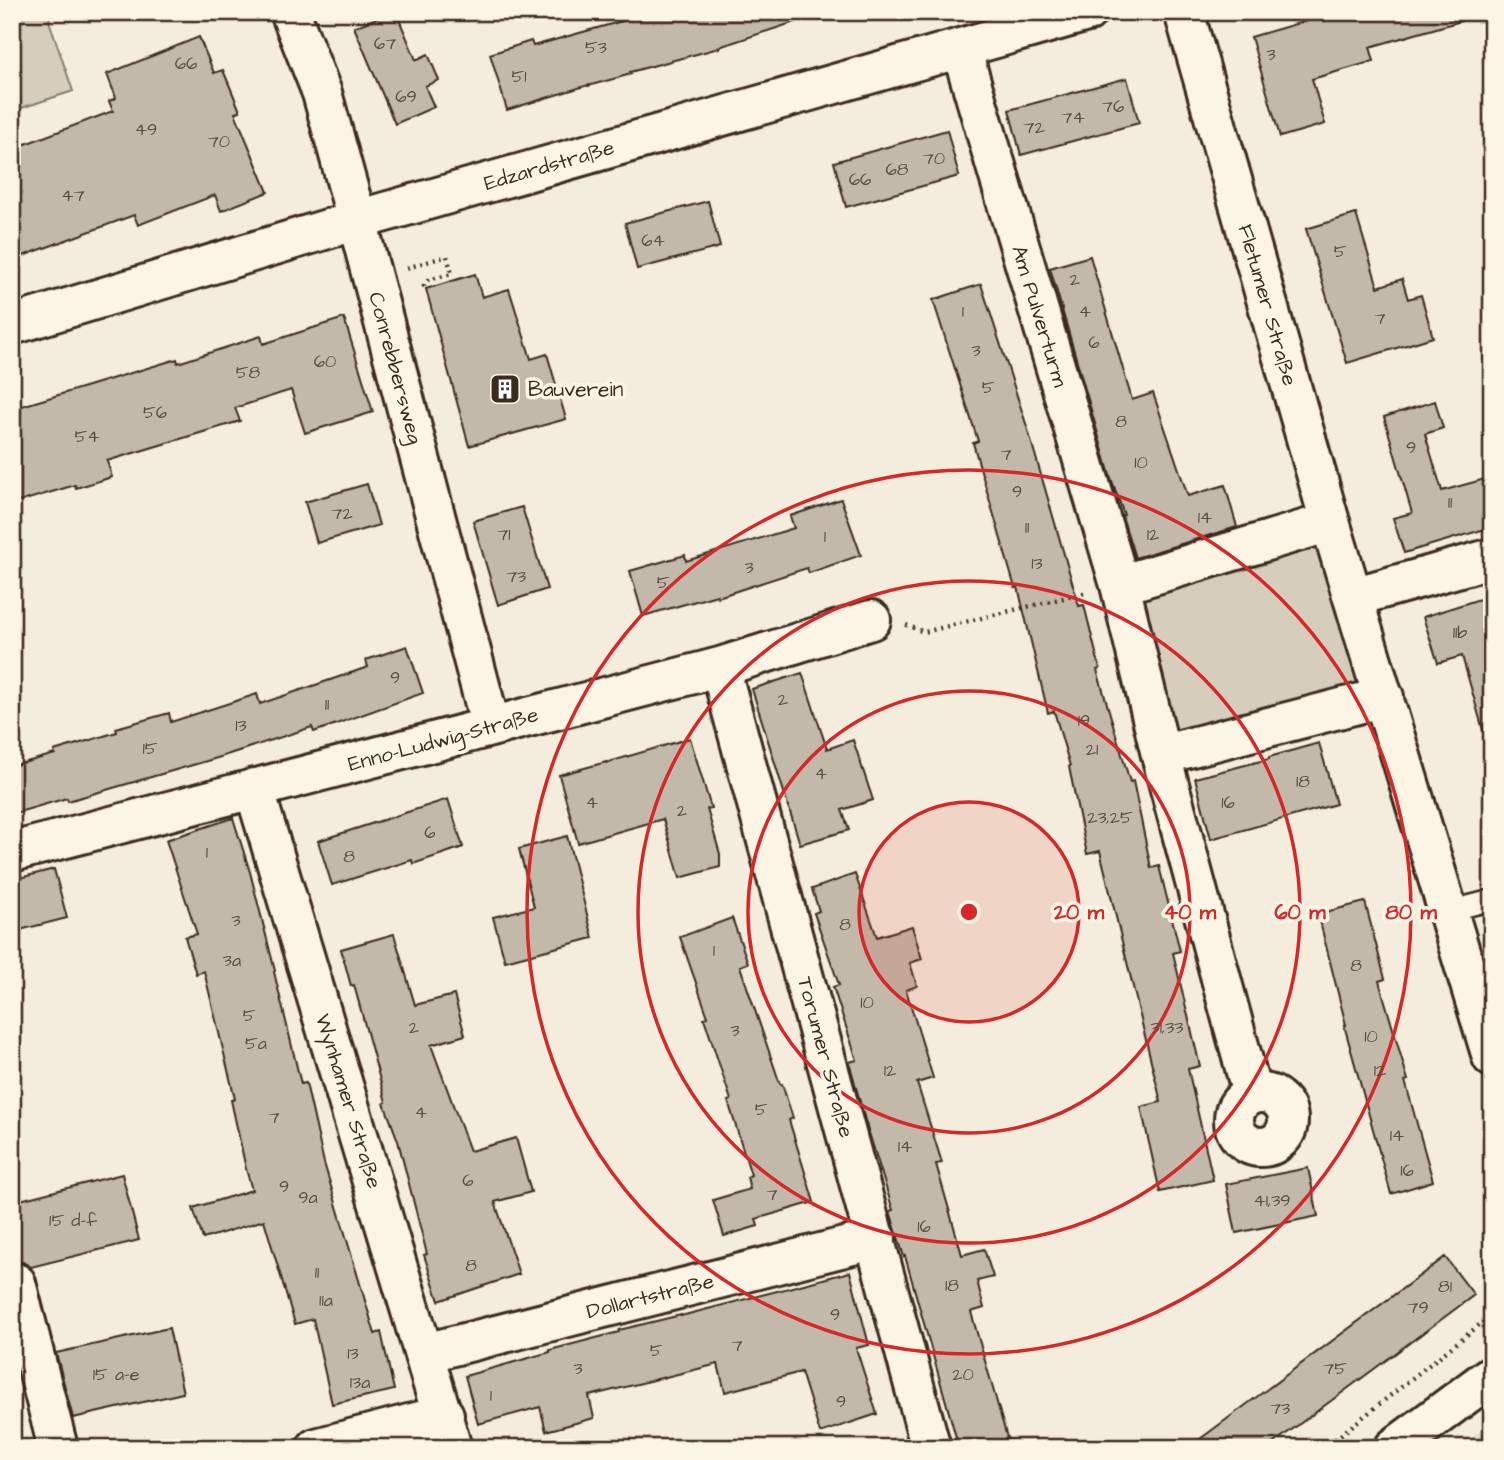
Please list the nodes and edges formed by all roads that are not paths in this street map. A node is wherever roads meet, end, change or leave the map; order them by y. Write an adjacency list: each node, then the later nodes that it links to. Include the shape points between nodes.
1 (290, 12): 5 (street, Conrebbersweg, via 322,93)
2 (1087, 12): 4 (street, Edzardstraße)
3 (1184, 12): 7 (street, Fletumer Straße)
4 (961, 48): 5 (street, Edzardstraße); 9 (street, Am Pulverturm)
5 (357, 220): 6 (street, Edzardstraße); 14 (street, Conrebbersweg)
6 (12, 325)
7 (1330, 522): 9 (street); 10 (street, Fletumer Straße)
8 (1492, 558): 10 (street)
9 (1120, 584): 15 (street, Am Pulverturm)
10 (1353, 597): 13 (street, Fletumer Straße)
11 (871, 620): 12 (street, Enno-Ludwig-Straße)
12 (720, 667): 14 (street, Enno-Ludwig-Straße); 22 (street, Torumer Straße)
13 (1384, 697): 15 (street); 19 (street, Fletumer Straße)
14 (491, 727): 16 (street, Enno-Ludwig-Straße)
15 (1161, 755): 21 (street, Am Pulverturm)
16 (254, 788): 17 (street, Enno-Ludwig-Straße); 24 (street, Wynhamer Straße)
17 (12, 852)
18 (1492, 900): 19 (lane)
19 (1449, 911): 20 (street, Fletumer Straße)
20 (1492, 1057)
21 (1252, 1094)
22 (876, 1240): 24 (street, Dollartstraße); 29 (street, Torumer Straße)
23 (16, 1283): 27 (street)
24 (425, 1353): 26 (street, Wynhamer Straße)
25 (1492, 1375): 30 (street)
26 (448, 1431): 28 (street, Wynhamer Straße)
27 (58, 1448)
28 (316, 1448)
29 (931, 1448)
30 (1394, 1448)

